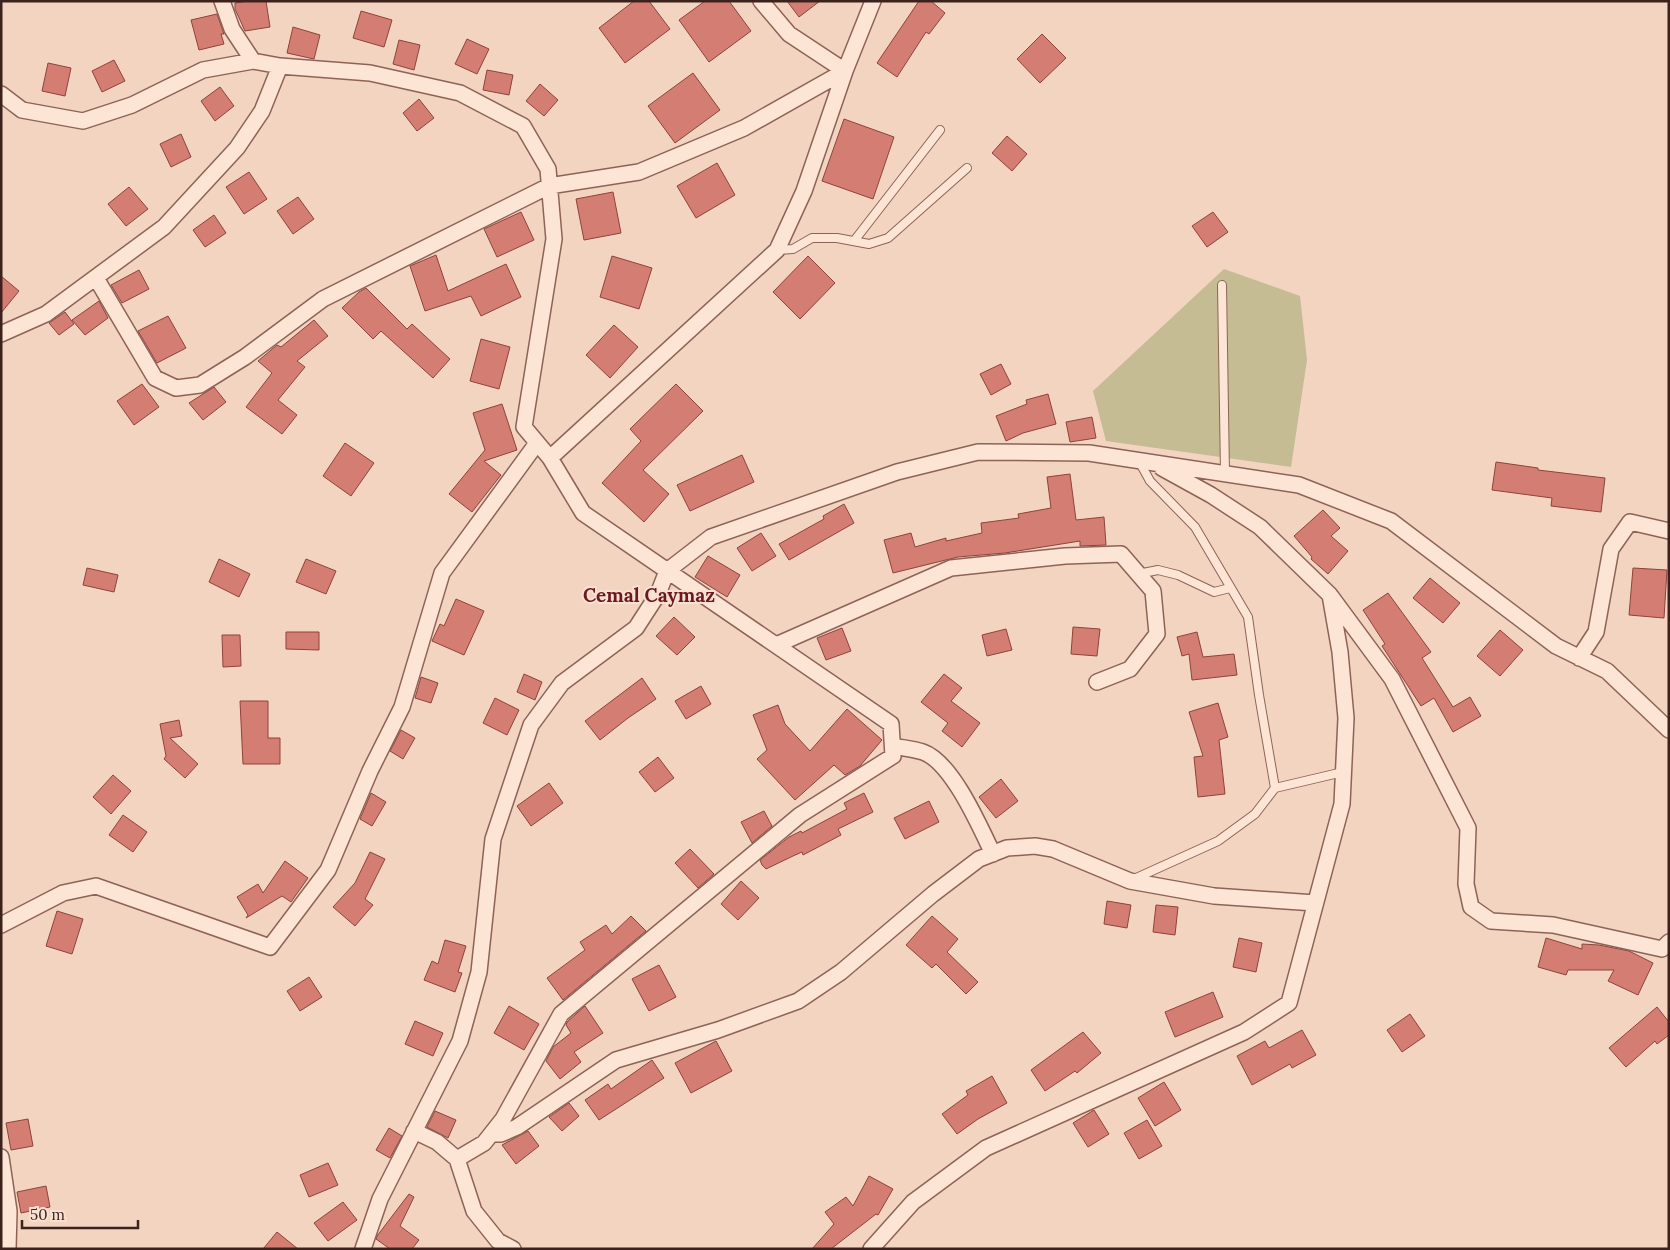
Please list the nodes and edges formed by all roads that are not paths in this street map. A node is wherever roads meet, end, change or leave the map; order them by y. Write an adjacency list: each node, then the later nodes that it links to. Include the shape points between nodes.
1 (222, 1): 4 (street, via 232,29)
2 (761, 1): 6 (street, via 789,34)
3 (873, 1): 6 (street)
4 (253, 61): 5 (street); 7 (street, via 203,70 132,105 83,121 22,110)
5 (280, 66): 10 (street, via 370,73 460,93 523,126 548,169); 13 (street, via 262,111 236,148 164,227)
6 (845, 71): 10 (street, via 744,128 639,172); 12 (street, via 804,191)
7 (1, 94)
8 (940, 130): 11 (lane)
9 (967, 168): 11 (lane, via 888,238 869,244)
10 (549, 186): 13 (street, via 323,299 245,357 200,385 176,388 155,378); 16 (street, via 554,239 524,426)
11 (854, 241): 12 (lane, via 812,238 793,249)
12 (777, 250): 17 (street)
13 (96, 278): 15 (street, via 46,314)
14 (1222, 285): 19 (lane)
15 (1, 334)
16 (537, 443): 17 (street); 35 (street, via 442,573 402,707 370,771 328,870 270,947 96,886 63,893)
17 (550, 458): 21 (street, via 583,513)
18 (1146, 462): 19 (street); 21 (street, via 1089,453 978,452 897,472 711,537); 23 (lane, via 1150,481 1195,527); 24 (street, via 1211,496 1260,527)
19 (1225, 474): 26 (street, via 1299,485 1391,521 1556,646)
20 (1669, 531): 26 (street, via 1630,522 1611,549 1596,632)
21 (667, 571): 25 (street); 37 (street, via 658,594 636,628 562,683 531,725 493,839 479,972 460,1041)
22 (1138, 574): 23 (lane, via 1158,570 1178,575 1214,592); 25 (street, via 1121,554 1065,556 951,568); 27 (street, via 1154,591 1157,634 1130,669)
23 (1230, 588): 31 (lane, via 1248,617)
24 (1330, 595): 30 (street, via 1340,652 1346,718); 36 (street, via 1392,679 1468,828 1466,884 1471,907 1491,921 1553,924 1662,948)
25 (776, 645): 29 (street, via 891,724)
26 (1579, 658): 28 (street, via 1606,671)
27 (1097, 682)
28 (1669, 730)
29 (893, 746): 32 (street, via 924,752 936,759 960,789); 38 (street, via 894,756 800,815 561,1014 503,1119)
30 (1344, 772): 31 (lane); 34 (street, via 1342,804)
31 (1276, 788): 33 (lane, via 1255,814 1218,841)
32 (993, 854): 33 (street, via 1007,848 1035,846 1053,849); 38 (street, via 956,876 841,972 798,1001 718,1030 616,1060 517,1127)
33 (1130, 881): 34 (street, via 1214,896)
34 (1315, 903): 44 (street, via 1289,1004 1244,1032 986,1148 913,1202)
35 (1, 925)
36 (1669, 942)
37 (414, 1131): 40 (street, via 437,1142); 42 (street, via 380,1199)
38 (491, 1134): 40 (street, via 484,1143)
39 (1, 1156): 41 (street, via 9,1210)
40 (457, 1159): 43 (street, via 474,1210 498,1241)
41 (8, 1249)
42 (363, 1249)
43 (513, 1249)
44 (871, 1249)

